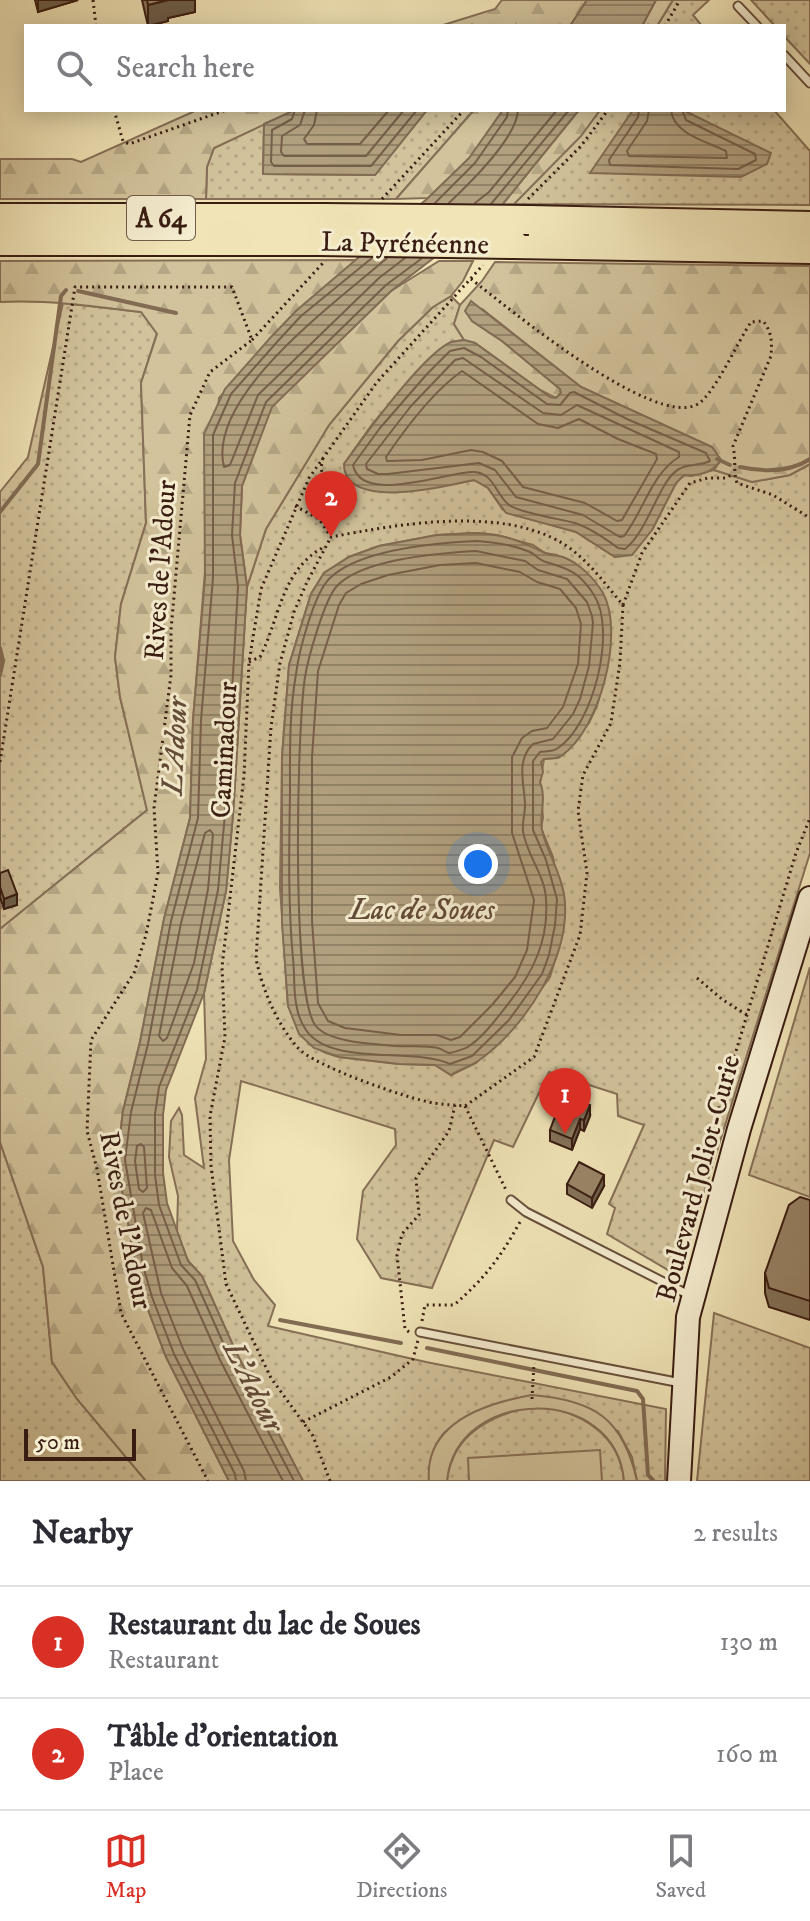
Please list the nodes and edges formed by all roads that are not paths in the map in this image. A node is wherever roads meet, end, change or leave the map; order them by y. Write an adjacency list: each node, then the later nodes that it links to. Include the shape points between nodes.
1 (738, 6): 2 (lane)
2 (755, 24)
3 (786, 57): 4 (lane)
4 (810, 83)
5 (0, 218): 8 (highway, La Pyrénéenne / A 64)
6 (523, 222): 7 (highway, La Pyrénéenne / A 64); 8 (highway, La Pyrénéenne / A 64, bridge); 10 (highway, La Pyrénéenne / A 64)
7 (810, 226)
8 (321, 229): 9 (highway, La Pyrénéenne / A 64)
9 (0, 241)
10 (810, 249)
11 (810, 898): 13 (main road, Boulevard Joliot-Curie)
12 (511, 1200): 13 (lane)
13 (693, 1297): 15 (main road, Boulevard Joliot-Curie)
14 (419, 1336): 15 (lane)
15 (684, 1384): 16 (main road, Boulevard Joliot-Curie)
16 (679, 1481)

